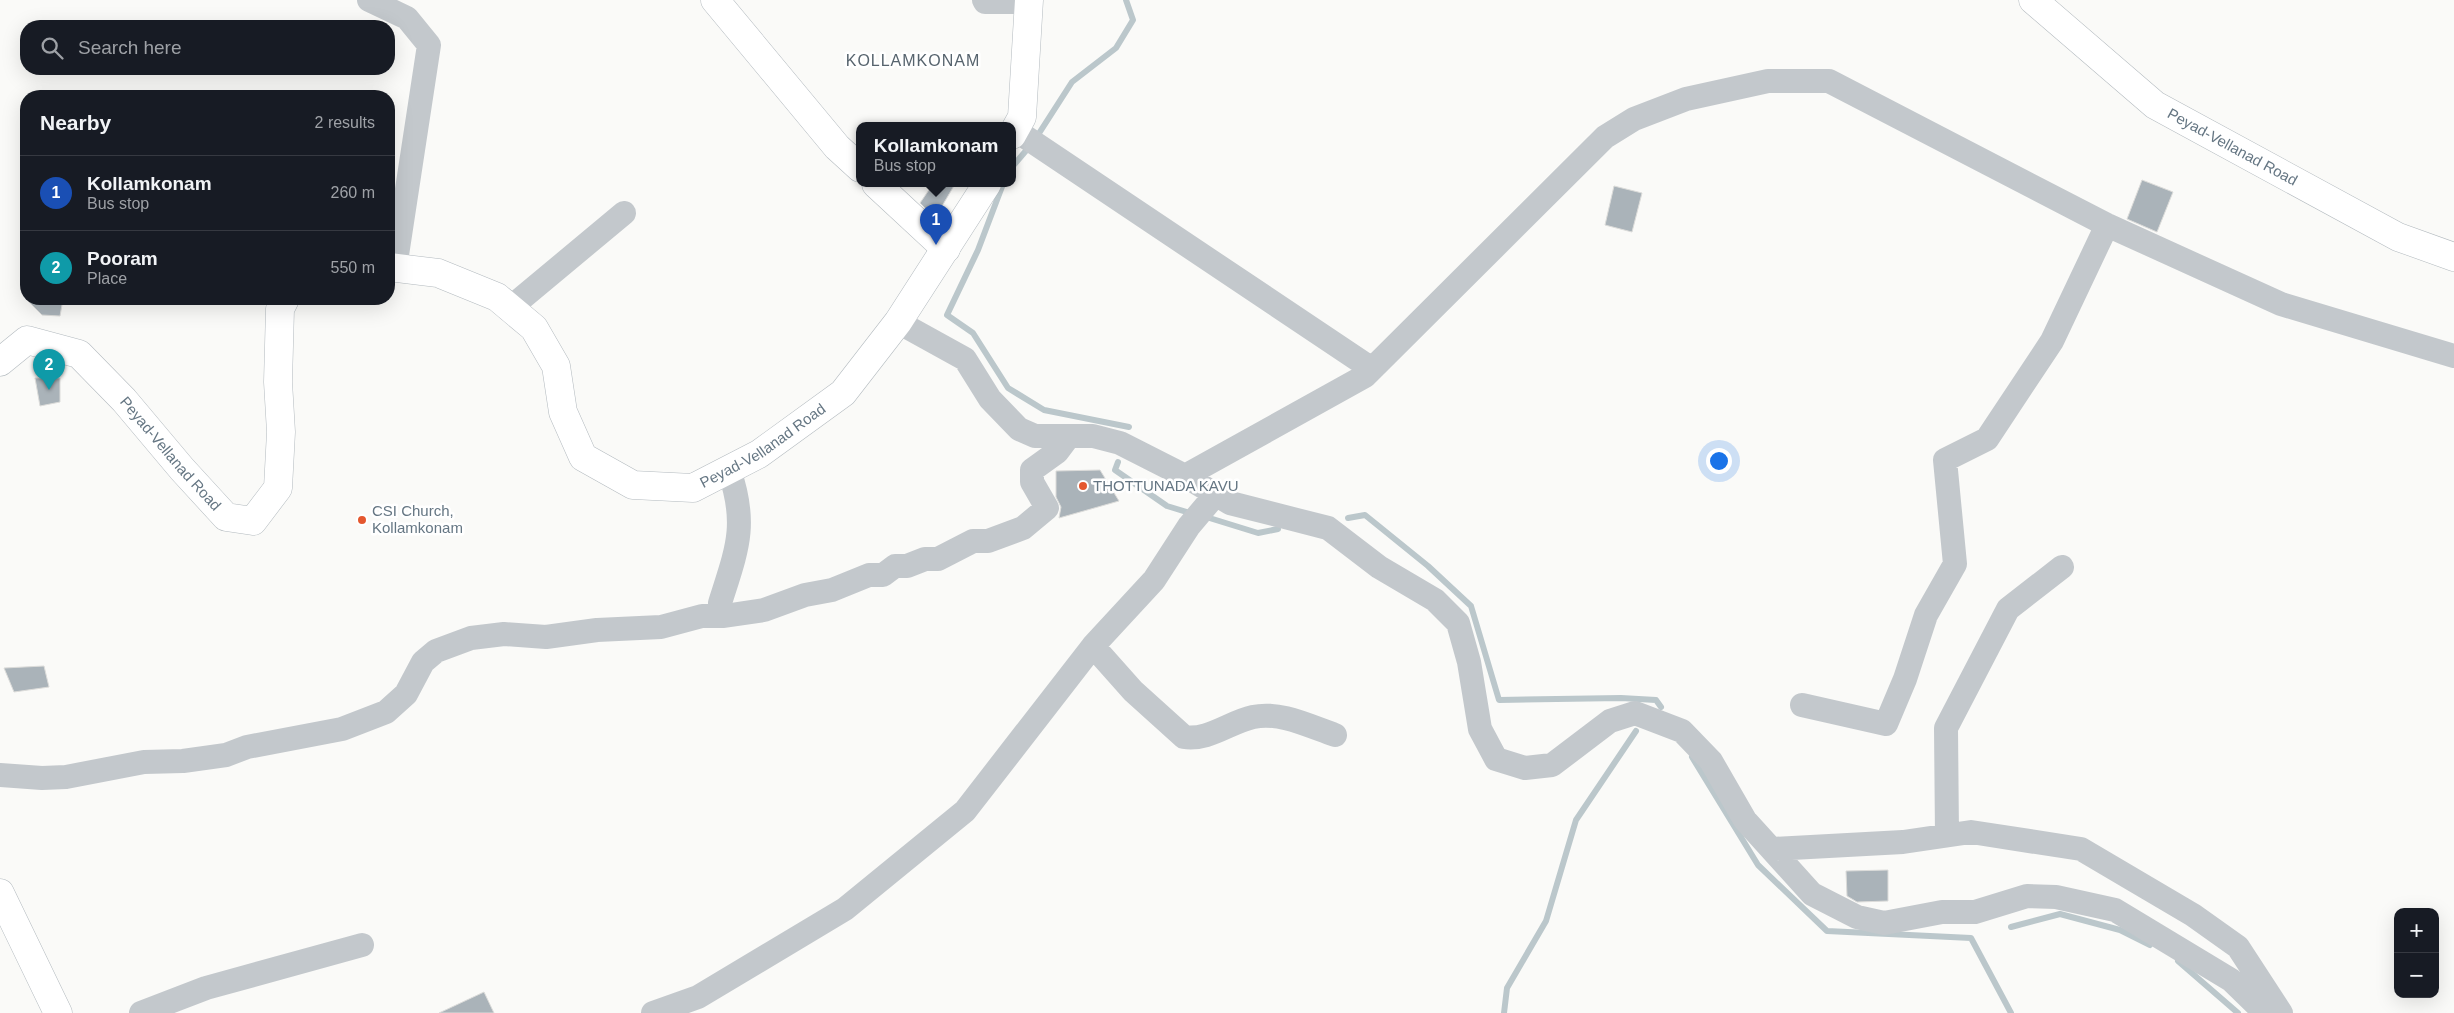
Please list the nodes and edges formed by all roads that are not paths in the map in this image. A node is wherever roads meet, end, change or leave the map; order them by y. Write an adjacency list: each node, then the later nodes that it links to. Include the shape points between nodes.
1 (369, 0): 13 (street, via 407,18 429,46)
2 (715, 0): 7 (main road, via 837,147)
3 (984, 0): 5 (street)
4 (2033, 0): 14 (main road, Peyad-Vellanad Road, via 2154,105 2398,237)
5 (1029, 1): 6 (main road, via 1022,117)
6 (1016, 133): 21 (street)
7 (856, 164)
8 (879, 187): 12 (main road)
9 (985, 187): 12 (main road, Peyad-Vellanad Road)
10 (624, 213): 17 (street)
11 (2107, 225): 19 (street, via 2281,304); 21 (street, via 1829,81 1768,81 1686,99 1634,119 1605,137); 29 (street, via 2052,342 1986,439 1945,460 1955,564 1926,615 1905,680 1886,724)
12 (946, 249): 18 (main road, Peyad-Vellanad Road)
13 (395, 250)
14 (2454, 257)
15 (395, 268): 17 (main road, Peyad-Vellanad Road, via 438,273 497,297)
16 (282, 305): 20 (main road, Peyad-Vellanad Road, via 278,488 253,521 226,517 124,400 79,354 27,340)
17 (510, 308): 23 (main road, Peyad-Vellanad Road, via 534,328 556,366 563,412 583,456 633,485 693,488)
18 (898, 322): 22 (street, via 965,359 990,399 1019,429 1035,436); 23 (main road, Peyad-Vellanad Road, via 843,393 759,454)
19 (2454, 356)
20 (0, 362)
21 (1372, 369): 24 (street, via 1365,376)
22 (1069, 436): 24 (street, via 1093,436 1120,443); 31 (street, via 1057,452 1032,470 1032,482 1047,508 1023,528 988,541 974,541 938,559 895,566 883,575 869,575 832,590 805,594 764,610 702,616 661,627 597,630 546,637 504,634 471,638 436,651 423,662 406,694 386,712 342,729 247,747 226,755 144,762 66,776 42,778)
23 (729, 470): 27 (street, via 738,497 740,517 736,553)
24 (1185, 476): 25 (street)
25 (1212, 499): 28 (street, via 1189,526 1154,580); 33 (street, via 1328,528 1379,567 1434,600 1458,623 1469,662 1480,729 1496,759 1525,768 1552,765 1610,721 1635,713 1682,730 1711,761 1745,820)
26 (2062, 568): 32 (street, via 2008,609 1946,728)
27 (720, 603)
28 (1093, 646): 30 (street, via 1133,691 1184,737 1195,739 1253,717 1279,716); 38 (street, via 965,811 845,909 698,998)
29 (1802, 705)
30 (1335, 735)
31 (0, 774)
32 (1947, 835): 33 (street, via 1903,842); 40 (street, via 1971,832 2081,849 2193,915 2238,947)
33 (1772, 849): 39 (street, via 1812,894 1857,917 1884,923 1942,912 1975,912 2027,896 2056,897 2116,910 2231,980)
34 (0, 893): 36 (main road)
35 (362, 945): 37 (street, via 206,988)
36 (58, 1013)
37 (141, 1013)
38 (653, 1013)
39 (2265, 1013)
40 (2281, 1013)

